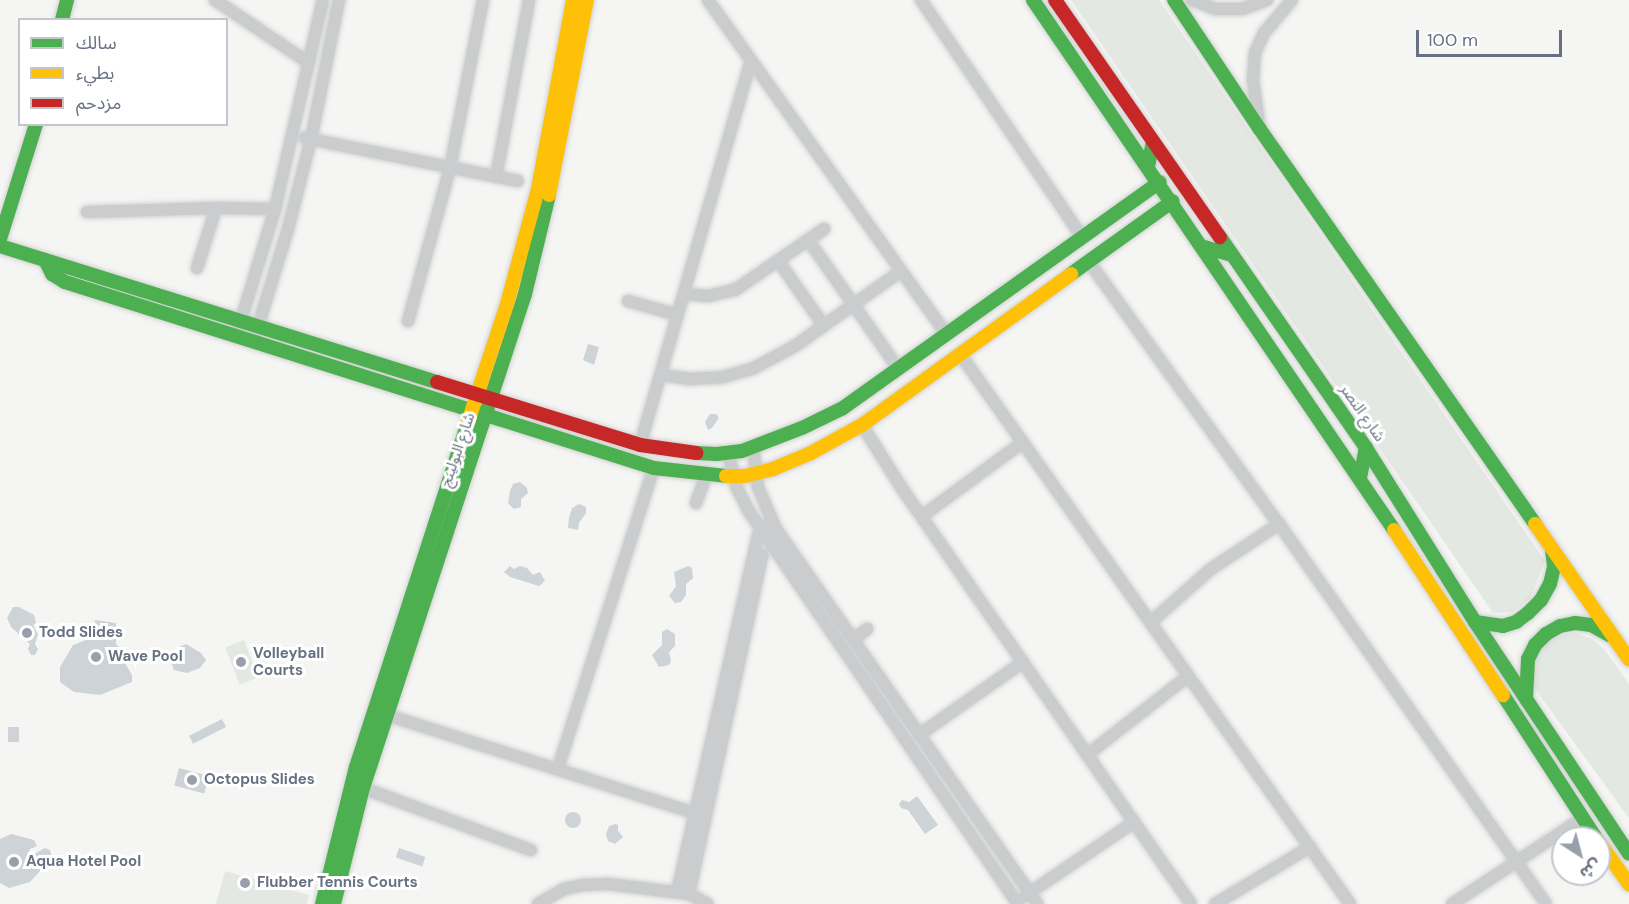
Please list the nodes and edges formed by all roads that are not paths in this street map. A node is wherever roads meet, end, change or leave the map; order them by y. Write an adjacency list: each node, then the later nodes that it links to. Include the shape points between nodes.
1 (67, 0): 17 (street)
2 (215, 0): 19 (street)
3 (323, 0): 19 (street)
4 (339, 0): 23 (street)
5 (483, 0): 26 (street)
6 (529, 0): 27 (street)
7 (573, 0): 30 (street, شارع البولينج)
8 (587, 0): 30 (street, شارع البولينج)
9 (708, 0): 18 (street)
10 (921, 0): 38 (street)
11 (1033, 0): 25 (street)
12 (1055, 0): 24 (street, شارع النصر)
13 (1174, 0): 21 (street)
14 (1192, 0): 15 (street, via 1216,9 1234,9)
15 (1267, 0)
16 (1292, 0): 21 (street, via 1264,33 1255,53 1252,80)
17 (62, 18)
18 (751, 61): 48 (street); 49 (street)
19 (309, 63): 22 (street)
20 (35, 126): 39 (street)
21 (1259, 128): 82 (street)
22 (293, 136): 23 (street); 34 (street)
23 (311, 139): 26 (street); 55 (street)
24 (1153, 142): 25 (street); 43 (street, شارع النصر)
25 (1148, 167): 29 (street)
26 (450, 168): 27 (street); 54 (street)
27 (496, 177): 28 (street)
28 (518, 181)
29 (1160, 182): 31 (street); 32 (street)
30 (544, 190): 63 (street, شارع البولينج); 64 (street, شارع البولينج, via 525,294)
31 (1135, 200): 36 (street, via 1146,207); 38 (street)
32 (1173, 201): 36 (street); 42 (street)
33 (216, 208): 34 (street); 35 (street); 47 (street)
34 (275, 209): 53 (street)
35 (87, 212)
36 (1148, 219): 46 (street)
37 (824, 229): 40 (street)
38 (1082, 237): 57 (street)
39 (0, 239)
40 (809, 241): 45 (street); 51 (street)
41 (0, 246): 44 (street)
42 (1204, 247): 43 (street); 77 (street)
43 (1232, 255): 71 (street, شارع النصر)
44 (45, 260): 53 (street); 58 (street, via 52,274 65,282)
45 (779, 262): 49 (street, via 735,290 708,296); 56 (street)
46 (1089, 262): 60 (street); 80 (street)
47 (197, 268)
48 (901, 271): 51 (street); 57 (street)
49 (685, 294): 52 (street)
50 (628, 301): 52 (street)
51 (854, 305): 56 (street); 61 (street)
52 (678, 315): 62 (street)
53 (241, 321): 55 (street); 58 (street)
54 (408, 321)
55 (259, 325): 59 (street); 63 (street)
56 (824, 326): 62 (street, via 754,368 723,377 689,379)
57 (946, 334): 61 (street)
58 (235, 337): 59 (street)
59 (253, 343): 65 (street)
60 (960, 354): 67 (street); 68 (street)
61 (898, 368): 70 (street, via 843,408)
62 (662, 375): 69 (street)
63 (478, 395): 64 (street); 65 (street, شارع البولينج)
64 (493, 399): 66 (street, شارع البولينج); 69 (street)
65 (473, 410): 66 (street); 85 (street, شارع البولينج)
66 (487, 415): 73 (street); 87 (street, شارع البولينج)
67 (862, 425): 74 (street, via 811,453); 79 (street)
68 (1023, 442): 79 (street); 83 (street)
69 (640, 445): 72 (street)
70 (753, 447): 72 (street); 74 (street)
71 (1366, 448): 77 (street); 84 (street, شارع النصر)
72 (728, 453): 76 (street)
73 (654, 468): 75 (street); 100 (street)
74 (755, 473): 76 (street); 81 (street)
75 (706, 475): 76 (street); 78 (street)
76 (733, 476): 81 (street, via 742,500)
77 (1360, 478): 103 (street)
78 (696, 503)
79 (921, 516): 93 (street)
80 (1279, 524): 83 (street, via 1211,569); 110 (street)
81 (769, 529): 88 (street); 97 (street); 114 (street)
82 (1552, 548): 84 (street, via 1550,584 1528,613 1503,626); 89 (street)
83 (1151, 622): 94 (street)
84 (1475, 622): 95 (street, شارع النصر)
85 (399, 629): 87 (street); 90 (street, شارع البولينج)
86 (867, 629): 88 (street)
87 (414, 633): 91 (street, شارع البولينج)
88 (853, 640): 98 (street)
89 (1617, 642): 92 (street); 95 (street, via 1599,628 1583,623 1552,629 1540,639 1528,659)
90 (395, 644): 91 (street); 115 (street, شارع البولينج, via 356,767)
91 (409, 649): 96 (street, شارع البولينج)
92 (1629, 659)
93 (1023, 662): 98 (street); 99 (street)
94 (1188, 676): 99 (street); 106 (street)
95 (1527, 700): 108 (street, شارع النصر)
96 (387, 715): 100 (street); 101 (street, شارع البولينج)
97 (722, 715): 102 (street); 112 (street)
98 (919, 735): 113 (street)
99 (1087, 755): 104 (street)
100 (558, 768): 102 (street)
101 (363, 788): 107 (street); 116 (street, شارع البولينج)
102 (694, 813): 112 (street)
103 (1583, 818): 105 (street); 110 (street)
104 (1134, 822): 113 (street); 120 (street)
105 (1588, 826)
106 (1310, 847): 121 (street); 122 (street)
107 (531, 850)
108 (1629, 854)
109 (1611, 858): 111 (street)
110 (1514, 861): 123 (street); 124 (street)
111 (1629, 884)
112 (683, 893): 117 (street, via 583,885 564,889); 118 (street)
113 (1030, 893): 114 (street); 119 (street)
114 (1016, 903)
115 (322, 904)
116 (334, 904)
117 (538, 904)
118 (708, 904)
119 (1038, 904)
120 (1191, 904)
121 (1215, 904)
122 (1350, 904)
123 (1452, 904)
124 (1546, 904)

